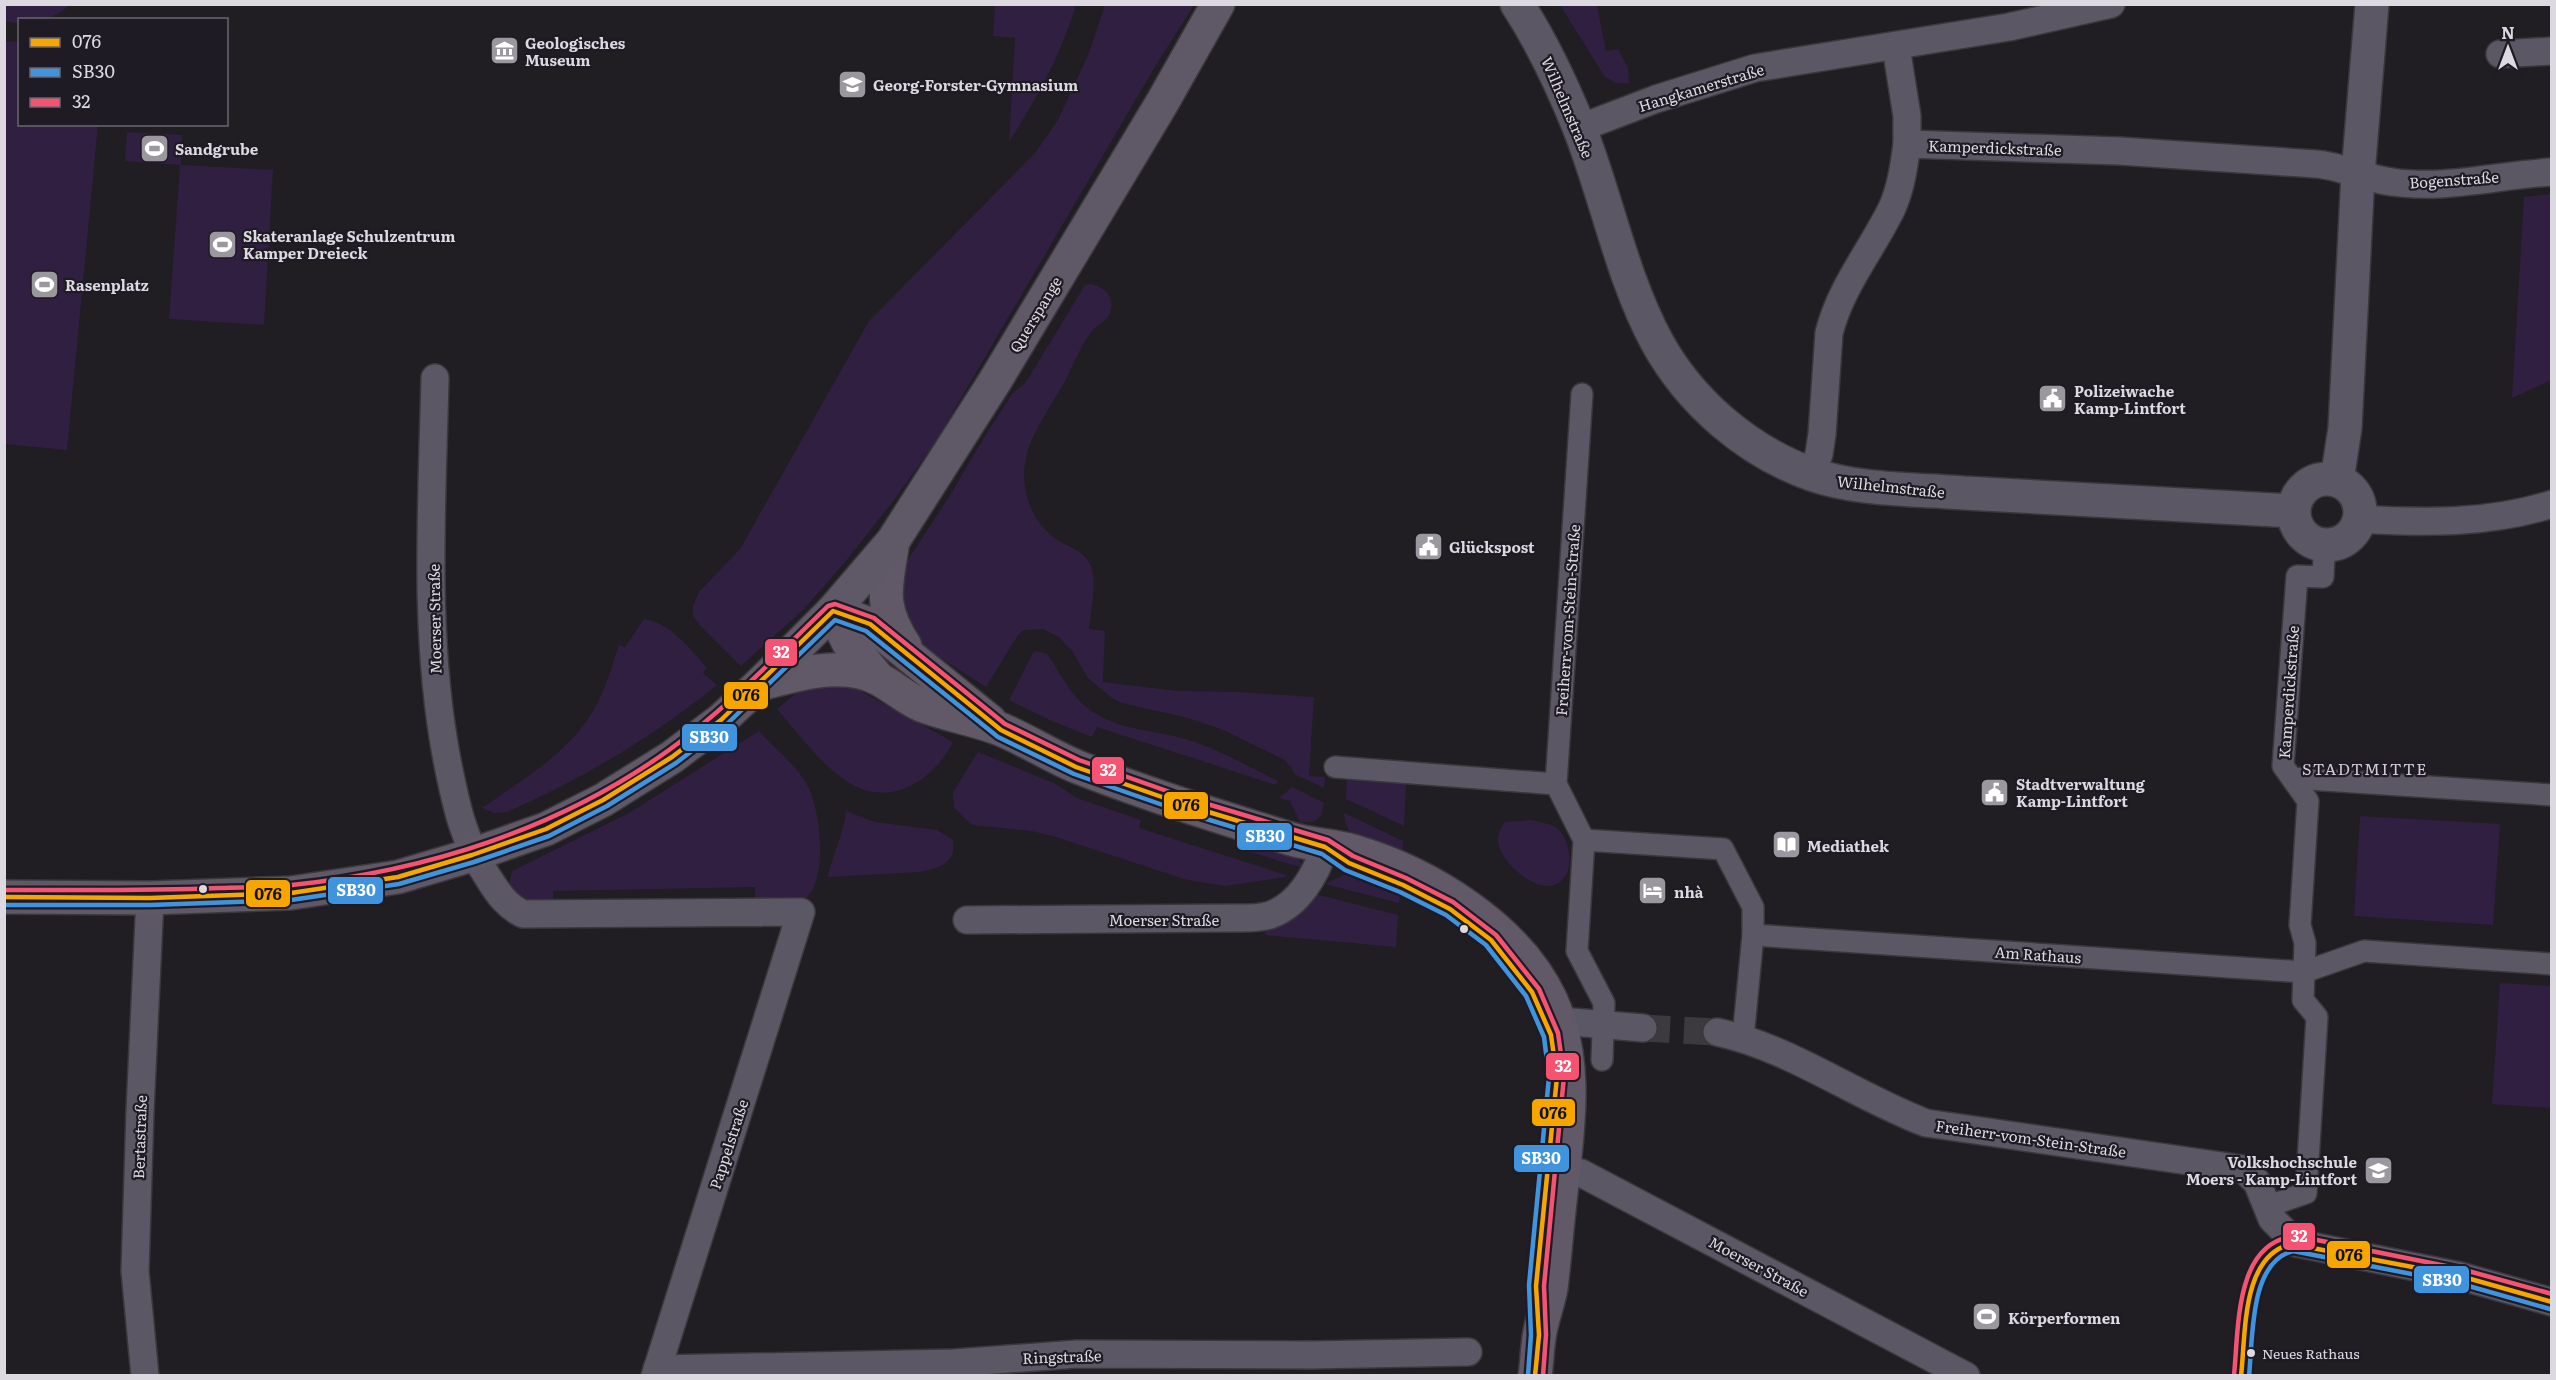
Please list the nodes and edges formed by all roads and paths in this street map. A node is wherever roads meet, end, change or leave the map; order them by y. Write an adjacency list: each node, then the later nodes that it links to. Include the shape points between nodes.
1 (1218, 4): 19 (main road, Querspange, via 995,381)
2 (1517, 4): 8 (street, Wilhelmstraße, via 1538,37)
3 (2111, 4): 5 (street, Hangkamerstraße)
4 (2372, 4): 11 (street)
5 (1896, 47): 8 (street, Hangkamerstraße, via 1755,68); 9 (street, via 1905,94)
6 (2552, 51): 7 (street)
7 (2499, 54)
8 (1580, 128): 14 (street, Wilhelmstraße, via 1634,290 1673,367 1728,427)
9 (1907, 144): 11 (street, Kamperdickstraße, via 2119,151 2316,164); 14 (street, Kamperdickstraße, via 1892,208 1833,317 1821,445)
10 (2552, 172): 11 (street, Bogenstraße, via 2471,182 2424,183 2392,183)
11 (2358, 174): 15 (street, via 2345,428)
12 (435, 378): 32 (street, Moerser Straße, via 432,645 436,698 457,813)
13 (1582, 394): 28 (street, Freiherr-vom-Stein-Straße)
14 (1812, 474): 17 (street, Wilhelmstraße, via 1879,487)
15 (2337, 480): 17 (street, via 2319,479 2307,484 2298,494); 18 (street, via 2358,501)
16 (2552, 504): 18 (street, via 2468,521)
17 (2293, 511): 18 (street, via 2301,534 2326,545 2349,536)
18 (2359, 519)
19 (893, 540): 21 (main road, Querspange); 22 (main road, via 886,608 891,625)
20 (2324, 557): 27 (street, Kamperdickstraße, via 2323,577 2297,576 2283,766)
21 (833, 611): 22 (main road, via 870,624); 23 (main road, via 848,642); 24 (main road)
22 (910, 655): 25 (main road)
23 (878, 678): 24 (main road, via 834,669); 25 (main road, via 920,704)
24 (760, 684): 32 (main road, via 672,757 603,800 546,829)
25 (1001, 730): 31 (main road, via 1076,767)
26 (1335, 767): 28 (street)
27 (2292, 778): 29 (street); 39 (street, Kamperdickstraße, via 2308,801 2300,925 2305,943)
28 (1556, 784): 30 (street)
29 (2552, 795)
30 (1584, 840): 37 (street, via 1723,849 1753,908); 41 (street, via 1577,951 1604,1003)
31 (1325, 847): 36 (street, Moerser Straße, via 1313,876 1298,896 1270,915); 40 (main road, via 1352,850 1389,864 1473,910 1511,943 1534,971 1550,997)
32 (472, 855): 34 (main road, via 399,877 291,893); 35 (street, Moerser Straße, via 501,898 523,914)
33 (4, 897): 34 (main road)
34 (150, 898): 51 (street, Bertastraße, via 135,1271)
35 (801, 912): 50 (street, Pappelstraße)
36 (967, 920)
37 (1753, 935): 39 (street, Am Rathaus); 44 (street)
38 (2552, 964): 39 (street, Am Rathaus, via 2364,951)
39 (2304, 972): 47 (street, Kamperdickstraße, via 2303,1000 2317,1017 2306,1192)
40 (1551, 1017): 41 (street); 46 (main road, via 1567,1050 1570,1076)
41 (1603, 1026): 42 (street); 45 (street)
42 (1643, 1028)
43 (1717, 1032): 44 (street, Freiherr-vom-Stein-Straße)
44 (1743, 1038): 47 (street, Freiherr-vom-Stein-Straße, via 1926,1123 2244,1169 2257,1182)
45 (1602, 1060)
46 (1556, 1168): 52 (main road, via 1551,1288 1539,1335); 53 (street, Moerser Straße, via 1581,1173 1662,1214)
47 (2266, 1207): 48 (street, Freiherr-vom-Stein-Straße, via 2296,1243 2460,1276)
48 (2552, 1302)
49 (1468, 1352): 50 (street, Ringstraße, via 1077,1354 954,1363)
50 (656, 1372)
51 (145, 1376)
52 (1536, 1376)
53 (1966, 1376)

